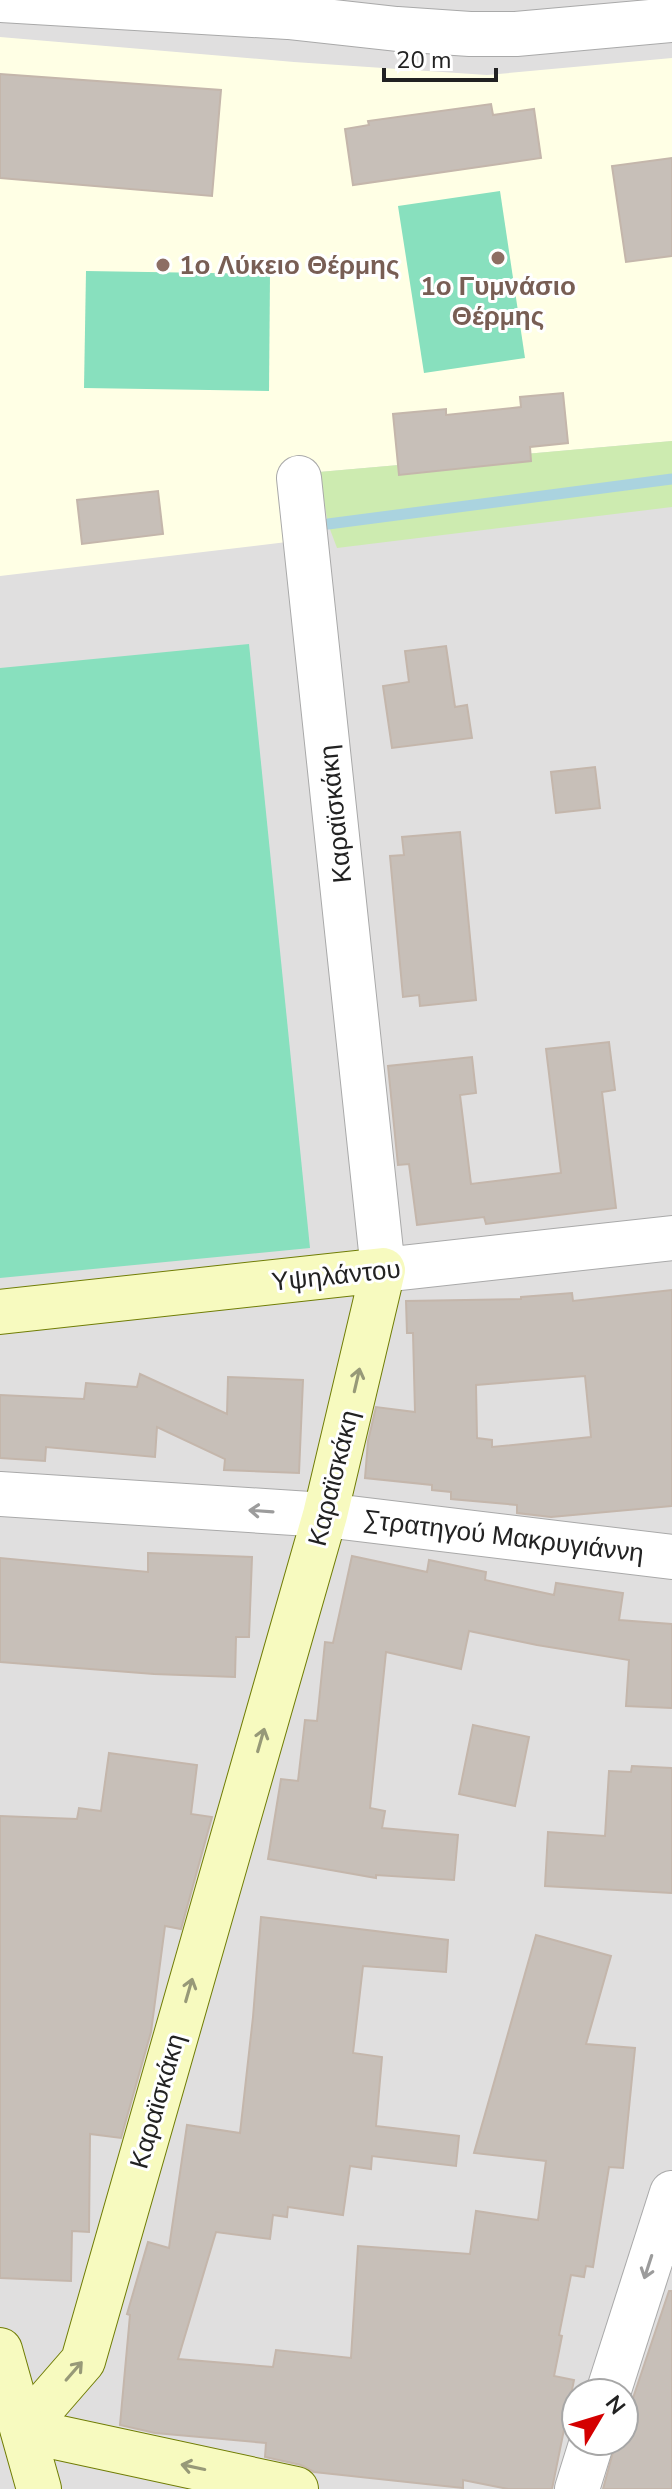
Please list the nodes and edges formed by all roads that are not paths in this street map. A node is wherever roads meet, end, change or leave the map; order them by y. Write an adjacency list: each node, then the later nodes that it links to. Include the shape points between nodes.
1 (0, 0): 2 (street, via 288,17)
2 (397, 14): 3 (street, via 516,34)
3 (672, 20)
4 (299, 478): 6 (street, Καραϊσκάκη)
5 (672, 1238): 6 (street, Υψηλάντου)
6 (383, 1270): 7 (street, Υψηλάντου); 9 (street, Καραϊσκάκη, one-way to 6)
7 (0, 1312)
8 (0, 1494): 9 (street, Στρατηγού Μακρυγιάννη, one-way to 8)
9 (325, 1515): 10 (street, Στρατηγού Μακρυγιάννη); 14 (street, Καραϊσκάκη, one-way to 9, via 83,2361)
10 (672, 1557)
11 (672, 2193): 13 (street, one-way to 13)
12 (0, 2350): 14 (street)
13 (613, 2377)
14 (11, 2442): 16 (street); 17 (street, one-way to 14)
15 (587, 2457): 18 (street)
16 (39, 2489)
17 (296, 2489)
18 (577, 2489)

